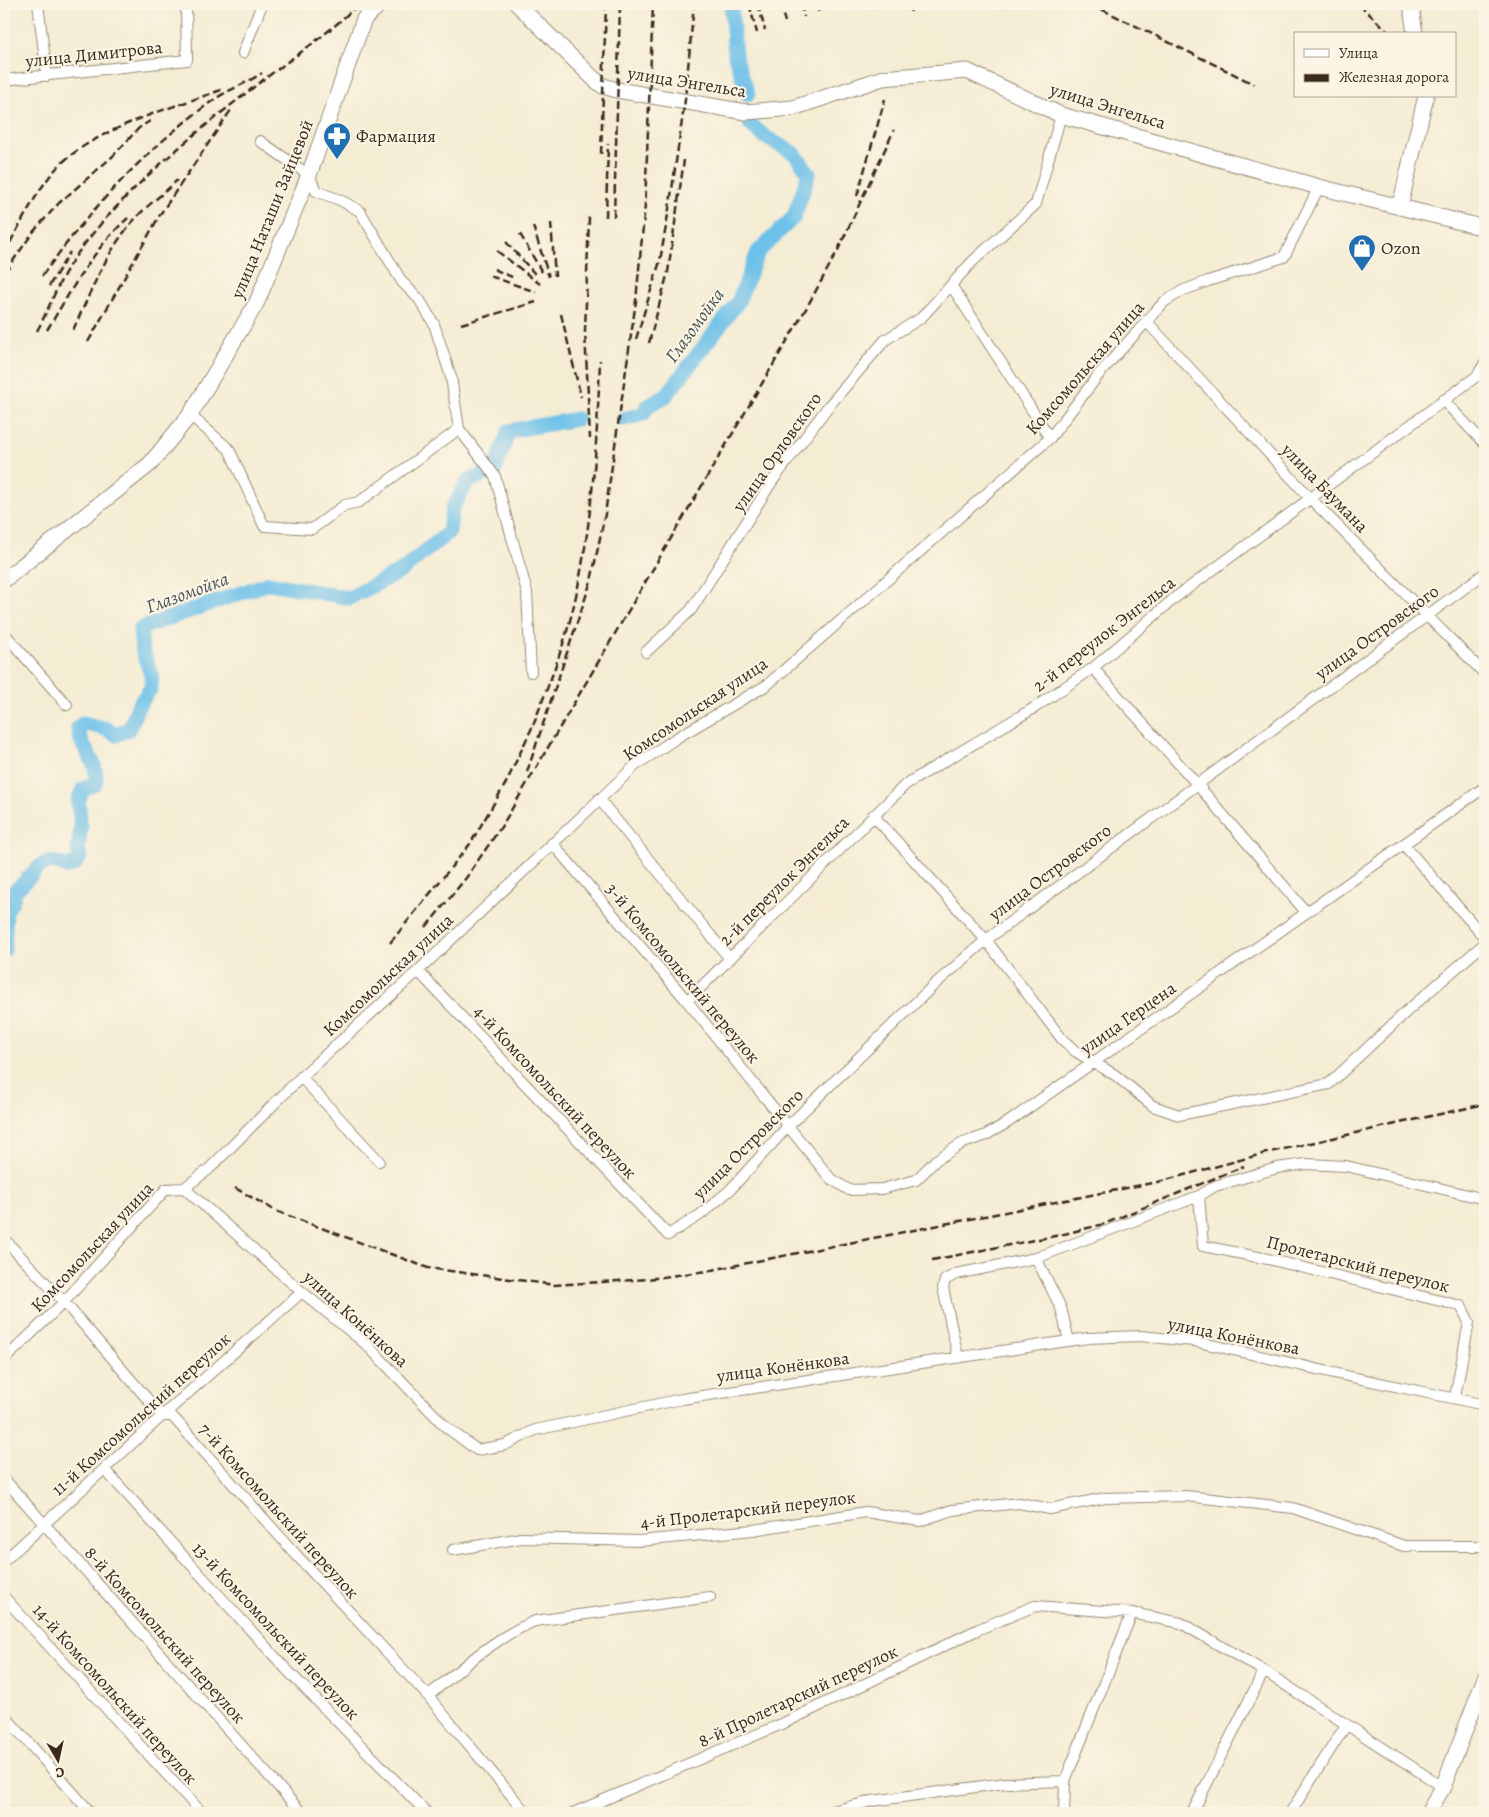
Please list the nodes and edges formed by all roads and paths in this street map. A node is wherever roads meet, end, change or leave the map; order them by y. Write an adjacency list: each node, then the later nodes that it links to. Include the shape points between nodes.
1 (38, 4): 9 (street)
2 (186, 4): 9 (street, улица Димитрова, via 187,60)
3 (262, 4): 8 (street)
4 (380, 4): 14 (street, улица Наташи Зайцевой, via 364,19)
5 (517, 4): 12 (street, улица Энгельса, via 594,80 616,90 746,112 793,108 883,78 967,71)
6 (1414, 4): 7 (street)
7 (1415, 32)
8 (243, 53)
9 (47, 76): 10 (street, улица Димитрова)
10 (4, 80)
11 (1426, 98): 16 (street)
12 (1061, 115): 15 (street, улица Энгельса); 18 (street, улица Орловского, via 1036,204 973,261)
13 (260, 141): 14 (street)
14 (310, 175): 22 (street, улица Наташи Зайцевой, via 257,302); 23 (street, via 316,191 360,211 402,282 419,300 434,324 451,377)
15 (1319, 187): 16 (street, улица Энгельса); 19 (street, Комсомольская улица, via 1284,257 1182,291 1164,302)
16 (1400, 206): 17 (street, улица Энгельса)
17 (1485, 228)
18 (952, 285): 24 (street); 31 (street, улица Орловского, via 921,318 885,340 827,408 771,484 691,610)
19 (1146, 320): 24 (street, Комсомольская улица); 26 (street, улица Баумана)
20 (1485, 363): 21 (street, 2-й переулок Энгельса, via 1477,376)
21 (1443, 400): 25 (street); 26 (street, 2-й переулок Энгельса)
22 (190, 415): 23 (street, via 229,449 264,526 312,529 345,504 359,502); 28 (street, улица Наташи Зайцевой, via 150,464)
23 (459, 429): 33 (street, via 495,476 527,592)
24 (1050, 438): 38 (street, Комсомольская улица, via 767,684 678,737 636,766)
25 (1485, 444)
26 (1310, 498): 29 (street, улица Баумана); 32 (street, 2-й переулок Энгельса, via 1176,597)
27 (1485, 573): 29 (street, улица Островского)
28 (4, 580)
29 (1428, 615): 34 (street, улица Баумана); 36 (street, улица Островского)
30 (4, 633): 35 (street)
31 (646, 652)
32 (1092, 668): 36 (street); 39 (street, 2-й переулок Энгельса, via 1034,708 906,784)
33 (531, 672)
34 (1485, 674)
35 (67, 705)
36 (1196, 783): 42 (street); 44 (street, улица Островского)
37 (1485, 787): 41 (street, улица Герцена)
38 (599, 799): 40 (street, Комсомольская улица); 46 (street)
39 (873, 815): 44 (street); 46 (street, 2-й переулок Энгельса)
40 (552, 844): 47 (street, Комсомольская улица); 48 (street, 3-й Комсомольский переулок)
41 (1404, 845): 42 (street, улица Герцена); 43 (street)
42 (1306, 912): 49 (street, улица Герцена)
43 (1485, 938)
44 (986, 940): 49 (street, via 1062,1039); 51 (street, улица Островского, via 935,984)
45 (1485, 943): 49 (street, via 1329,1084 1179,1115 1153,1106)
46 (730, 959): 48 (street, 2-й переулок Энгельса)
47 (418, 971): 50 (street, Комсомольская улица); 56 (street, 4-й Комсомольский переулок)
48 (687, 1001): 51 (street, 3-й Комсомольский переулок)
49 (1095, 1062): 51 (street, улица Герцена, via 1007,1123 963,1143 936,1160 916,1180 882,1189 849,1190 830,1178)
50 (301, 1077): 52 (street); 53 (street, Комсомольская улица, via 208,1170)
51 (789, 1125): 56 (street, улица Островского, via 730,1190 700,1215)
52 (379, 1161)
53 (184, 1188): 59 (street, улица Конёнкова); 60 (street, Комсомольская улица, via 166,1190)
54 (1199, 1196): 55 (street, via 1215,1186 1277,1168 1306,1164 1346,1166); 58 (street); 64 (street, Пролетарский переулок, via 1203,1246 1461,1306 1469,1322)
55 (1485, 1199)
56 (668, 1235)
57 (4, 1238): 60 (street, 7-й Комсомольский переулок)
58 (1036, 1258): 61 (street, via 1061,1308); 62 (street, via 956,1274 945,1280 943,1288)
59 (302, 1292): 62 (street, улица Конёнкова, via 367,1345 446,1427 477,1450 505,1445 535,1430 682,1399); 66 (street, 11-й Комсомольский переулок)
60 (64, 1302): 63 (street, Комсомольская улица); 66 (street, 7-й Комсомольский переулок)
61 (1069, 1341): 62 (street, улица Конёнкова); 64 (street, улица Конёнкова, via 1140,1336 1194,1341)
62 (958, 1357)
63 (4, 1360)
64 (1454, 1397): 65 (street, улица Конёнкова)
65 (1485, 1405)
66 (162, 1416): 67 (street, 11-й Комсомольский переулок); 78 (street, 7-й Комсомольский переулок, via 172,1416)
67 (104, 1469): 69 (street, 11-й Комсомольский переулок); 86 (street, 13-й Комсомольский переулок, via 287,1670)
68 (4, 1479): 69 (street, 8-й Комсомольский переулок)
69 (44, 1524): 72 (street, 11-й Комсомольский переулок); 85 (street, 8-й Комсомольский переулок)
70 (1485, 1546): 71 (street, 4-й Пролетарский переулок, via 1404,1546 1293,1508 1186,1496 1105,1498 1050,1508 1019,1503 952,1510 920,1521 866,1512 753,1530 640,1541 521,1538)
71 (453, 1550)
72 (4, 1561)
73 (4, 1597): 84 (street, 14-й Комсомольский переулок)
74 (710, 1597): 78 (street, via 535,1620 490,1645)
75 (1132, 1613): 76 (street, via 1181,1623); 81 (street); 88 (street, 8-й Пролетарский переулок, via 1035,1606 979,1629 784,1723)
76 (1264, 1671): 80 (street); 91 (street)
77 (1485, 1678): 82 (street)
78 (428, 1696): 87 (street, 7-й Комсомольский переулок)
79 (4, 1716): 83 (street)
80 (1346, 1725): 82 (street); 92 (street)
81 (1065, 1781): 89 (street, via 1006,1783 872,1801); 90 (street)
82 (1443, 1787): 93 (street)
83 (91, 1813)
84 (202, 1813)
85 (302, 1813)
86 (427, 1813)
87 (526, 1813)
88 (574, 1813)
89 (824, 1813)
90 (1064, 1813)
91 (1192, 1813)
92 (1290, 1813)
93 (1428, 1813)

